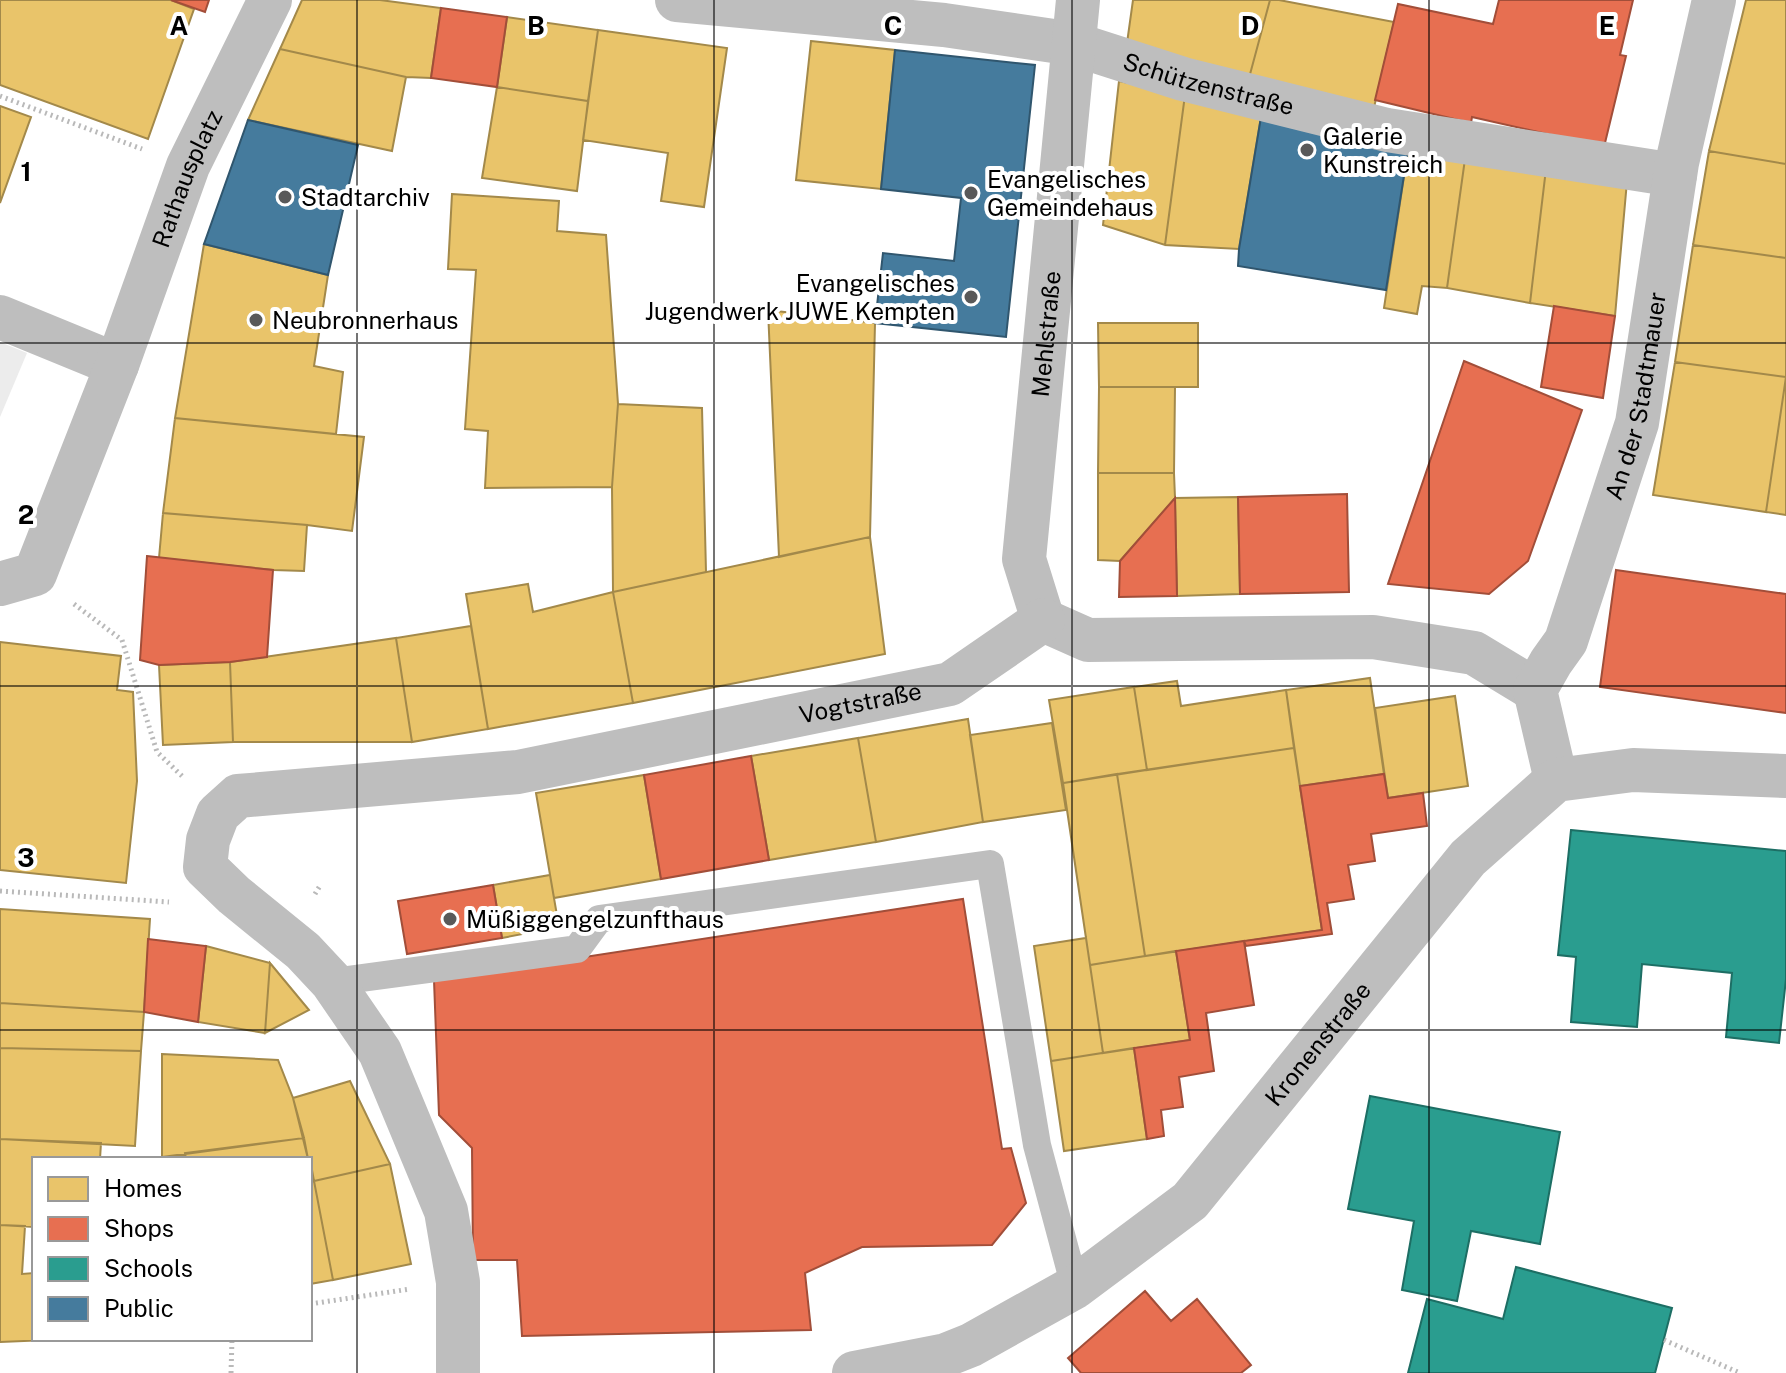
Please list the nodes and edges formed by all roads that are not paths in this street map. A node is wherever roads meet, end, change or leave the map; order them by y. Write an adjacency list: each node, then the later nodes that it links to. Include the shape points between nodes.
1 (270, 0): 8 (street, Rathausplatz, via 188,166)
2 (677, 0): 5 (street, Schützenstraße, via 944,25)
3 (1078, 0): 5 (street, Mehlstraße)
4 (1714, 0): 6 (street, An der Stadtmauer)
5 (1074, 44): 6 (street, Schützenstraße, via 1183,79 1387,130); 10 (street, Mehlstraße, via 1024,559)
6 (1686, 168): 11 (street, An der Stadtmauer, via 1637,423 1566,641)
7 (0, 317): 8 (street)
8 (117, 365): 9 (street, Rathausplatz)
9 (18, 579)
10 (1043, 620): 11 (street, via 1088,640 1373,637 1474,653); 14 (street, Vogtstraße, via 950,684 518,772 238,796 218,814 205,867)
11 (1535, 690): 13 (street)
12 (1786, 776): 13 (street, via 1633,770)
13 (1556, 780): 15 (street, Kronenstraße, via 1468,858 1190,1201)
14 (332, 982): 15 (lane, via 577,949 599,919 990,864 1037,1145); 17 (street, via 380,1052 446,1211 458,1282)
15 (1075, 1287): 16 (street, Kronenstraße)
16 (947, 1364): 18 (street, Kronenstraße)
17 (458, 1373)
18 (854, 1373)

